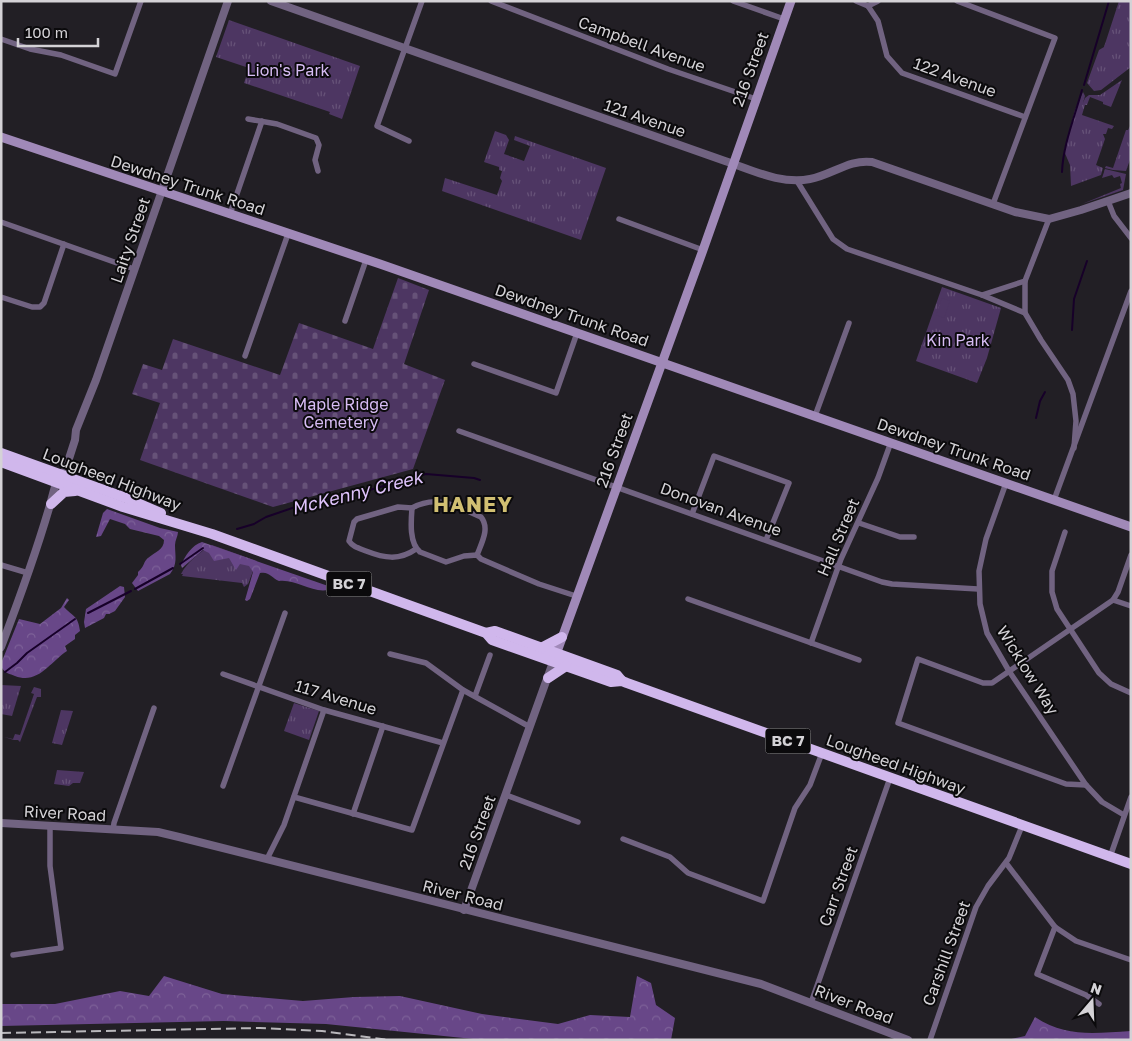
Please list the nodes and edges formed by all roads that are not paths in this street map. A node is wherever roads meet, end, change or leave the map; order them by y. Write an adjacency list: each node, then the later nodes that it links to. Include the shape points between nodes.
1 (141, 1): 14 (street, via 115,74)
2 (228, 1): 25 (street, Laity Street)
3 (271, 1): 15 (street, 121 Avenue)
4 (422, 1): 15 (street)
5 (491, 1): 11 (street, Campbell Avenue)
6 (733, 1): 13 (street)
7 (790, 1): 13 (main road, 216 Street)
8 (856, 1): 12 (street)
9 (878, 1): 12 (street)
10 (957, 1): 17 (street, via 1055,38)
11 (499, 3): 16 (street, Campbell Avenue, via 668,69)
12 (868, 6): 17 (street, 122 Avenue, via 878,21 887,56 902,73)
13 (784, 19): 16 (main road, 216 Street)
14 (1, 39)
15 (406, 48): 21 (street, via 377,126); 22 (street, 121 Avenue)
16 (756, 99): 22 (main road, 216 Street)
17 (1025, 118): 28 (street)
18 (248, 119): 19 (street)
19 (262, 121): 23 (street, via 316,138 320,145 315,160); 29 (street)
20 (1, 138): 25 (main road, Dewdney Trunk Road)
21 (409, 141)
22 (733, 164): 24 (street, 121 Avenue, via 775,178); 36 (main road, 216 Street)
23 (318, 171)
24 (798, 181): 28 (street, via 867,161); 41 (street, via 833,239 847,248)
25 (161, 192): 29 (main road, Dewdney Trunk Road); 38 (street, Laity Street)
26 (1131, 193): 27 (street)
27 (1108, 201): 31 (street); 34 (street, via 1114,216)
28 (993, 204): 31 (street)
29 (230, 214): 33 (main road, Dewdney Trunk Road)
30 (619, 219): 36 (street)
31 (1049, 219): 39 (street)
32 (1, 222): 35 (street)
33 (288, 234): 37 (main road, Dewdney Trunk Road); 47 (street)
34 (1131, 238)
35 (64, 244): 38 (street); 42 (street, via 40,307)
36 (703, 250): 48 (main road, 216 Street)
37 (366, 260): 44 (street); 46 (main road, Dewdney Trunk Road)
38 (134, 269): 56 (street, Laity Street, via 91,393 71,438)
39 (1025, 281): 41 (street); 43 (street)
40 (1131, 291): 53 (street)
41 (982, 295): 43 (street)
42 (1, 297)
43 (1025, 312): 53 (street, via 1068,380 1075,404)
44 (345, 322)
45 (849, 323): 50 (street)
46 (577, 333): 48 (main road, Dewdney Trunk Road); 49 (street, via 556,393)
47 (245, 356)
48 (662, 363): 50 (main road, Dewdney Trunk Road); 58 (main road, 216 Street)
49 (474, 364)
50 (815, 416): 52 (main road, Dewdney Trunk Road)
51 (459, 431): 58 (street, Donovan Avenue)
52 (891, 442): 57 (main road, Dewdney Trunk Road); 64 (street, Hall Street)
53 (1074, 448): 60 (street)
54 (1, 453): 56 (highway, Lougheed Highway / BC 7)
55 (1, 462): 56 (highway, Lougheed Highway / BC 7)
56 (60, 477): 59 (highway, Lougheed Highway / BC 7); 61 (street, Laity Street); 67 (highway, Lougheed Highway / BC 7, via 126,498)
57 (1006, 483): 60 (main road, Dewdney Trunk Road); 76 (street, Wicklow Way, via 983,549)
58 (616, 486): 63 (street, Donovan Avenue); 77 (main road, 216 Street)
59 (78, 491): 61 (highway, via 64,492); 67 (highway, Lougheed Highway / BC 7)
60 (1054, 500): 65 (main road, Dewdney Trunk Road)
61 (51, 504): 75 (street, Laity Street)
62 (412, 508): 70 (street); 70 (street, via 398,507 358,519 354,522 349,541 353,546 384,558 399,557); 71 (street, via 422,502 436,500 481,517 486,531)
63 (692, 514): 69 (street, Donovan Avenue); 69 (street, via 714,456 789,483)
64 (858, 523): 68 (street, via 900,537); 74 (street, Hall Street)
65 (1131, 527)
66 (1065, 532): 82 (street, via 1052,571 1051,585 1057,609)
67 (212, 534): 83 (highway, Lougheed Highway / BC 7)
68 (914, 537)
69 (766, 540): 74 (street, Donovan Avenue)
70 (416, 549): 71 (street, via 446,562)
71 (477, 555): 77 (street, via 539,584)
72 (1131, 556): 79 (street)
73 (1, 565): 75 (street)
74 (839, 566): 76 (street, Donovan Avenue, via 892,584); 85 (street, Hall Street)
75 (28, 572): 86 (street, Laity Street)
76 (978, 589): 93 (street, Wicklow Way, via 987,633)
77 (576, 596): 84 (main road, 216 Street)
78 (688, 599): 85 (street)
79 (1113, 600): 80 (street); 82 (street)
80 (1131, 606)
81 (285, 613): 97 (street)
82 (1070, 630): 93 (street); 99 (street, via 1104,679)
83 (486, 633): 87 (highway, Lougheed Highway / BC 7, via 495,631); 90 (highway, Lougheed Highway / BC 7, via 492,640)
84 (562, 637): 87 (highway); 90 (main road, 216 Street)
85 (812, 643): 91 (street)
86 (1, 646)
87 (543, 648): 90 (highway, Lougheed Highway / BC 7)
88 (390, 654): 98 (street, via 426,663)
89 (490, 655): 100 (street)
90 (555, 657): 92 (highway, Lougheed Highway / BC 7); 95 (street, 216 Street); 96 (highway, Lougheed Highway / BC 7, via 617,675)
91 (860, 660)
92 (566, 666): 95 (highway); 96 (highway, Lougheed Highway / BC 7, via 611,682)
93 (1009, 671): 108 (street, Wicklow Way); 108 (street, via 988,684 918,659 898,723 1066,784)
94 (223, 674): 97 (street, 117 Avenue)
95 (548, 678): 104 (street, 216 Street)
96 (622, 681): 106 (highway, Lougheed Highway / BC 7)
97 (259, 686): 102 (street, 117 Avenue); 109 (street)
98 (463, 690): 100 (street); 105 (street)
99 (1131, 693)
100 (475, 696): 104 (street)
101 (154, 708): 119 (street)
102 (324, 710): 103 (street, 117 Avenue); 111 (street)
103 (383, 726): 105 (street, 117 Avenue); 113 (street)
104 (530, 727): 110 (street, 216 Street)
105 (443, 743): 113 (street, via 412,830)
106 (822, 753): 107 (highway, Lougheed Highway / BC 7); 120 (street, via 810,786 795,808 763,900 688,873 670,857)
107 (890, 778): 118 (highway, Lougheed Highway / BC 7); 129 (street, Carr Street)
108 (1086, 785): 114 (street, Wicklow Way, via 1102,802)
109 (223, 786)
110 (506, 796): 115 (street); 125 (street, 216 Street)
111 (294, 797): 113 (street); 122 (street)
112 (1131, 797): 114 (street)
113 (353, 814)
114 (1124, 815): 121 (street)
115 (578, 822)
116 (1, 823): 117 (street, River Road)
117 (50, 826): 119 (street, River Road); 127 (street, via 50,866 62,948)
118 (1022, 826): 121 (highway, Lougheed Highway / BC 7); 123 (street, Carshill Street)
119 (113, 830): 122 (street, River Road, via 164,834)
120 (624, 839)
121 (1110, 857): 124 (highway, Lougheed Highway / BC 7)
122 (267, 859): 125 (street, River Road)
123 (1006, 863): 126 (street); 132 (street, Carshill Street, via 976,907)
124 (1131, 864)
125 (464, 910): 129 (street, River Road, via 752,982)
126 (1055, 927): 128 (street, via 1076,941); 130 (street, via 1037,974 1086,994)
127 (13, 954)
128 (1131, 960)
129 (811, 1002): 131 (street, River Road)
130 (1099, 1004)
131 (908, 1040)
132 (930, 1040)

